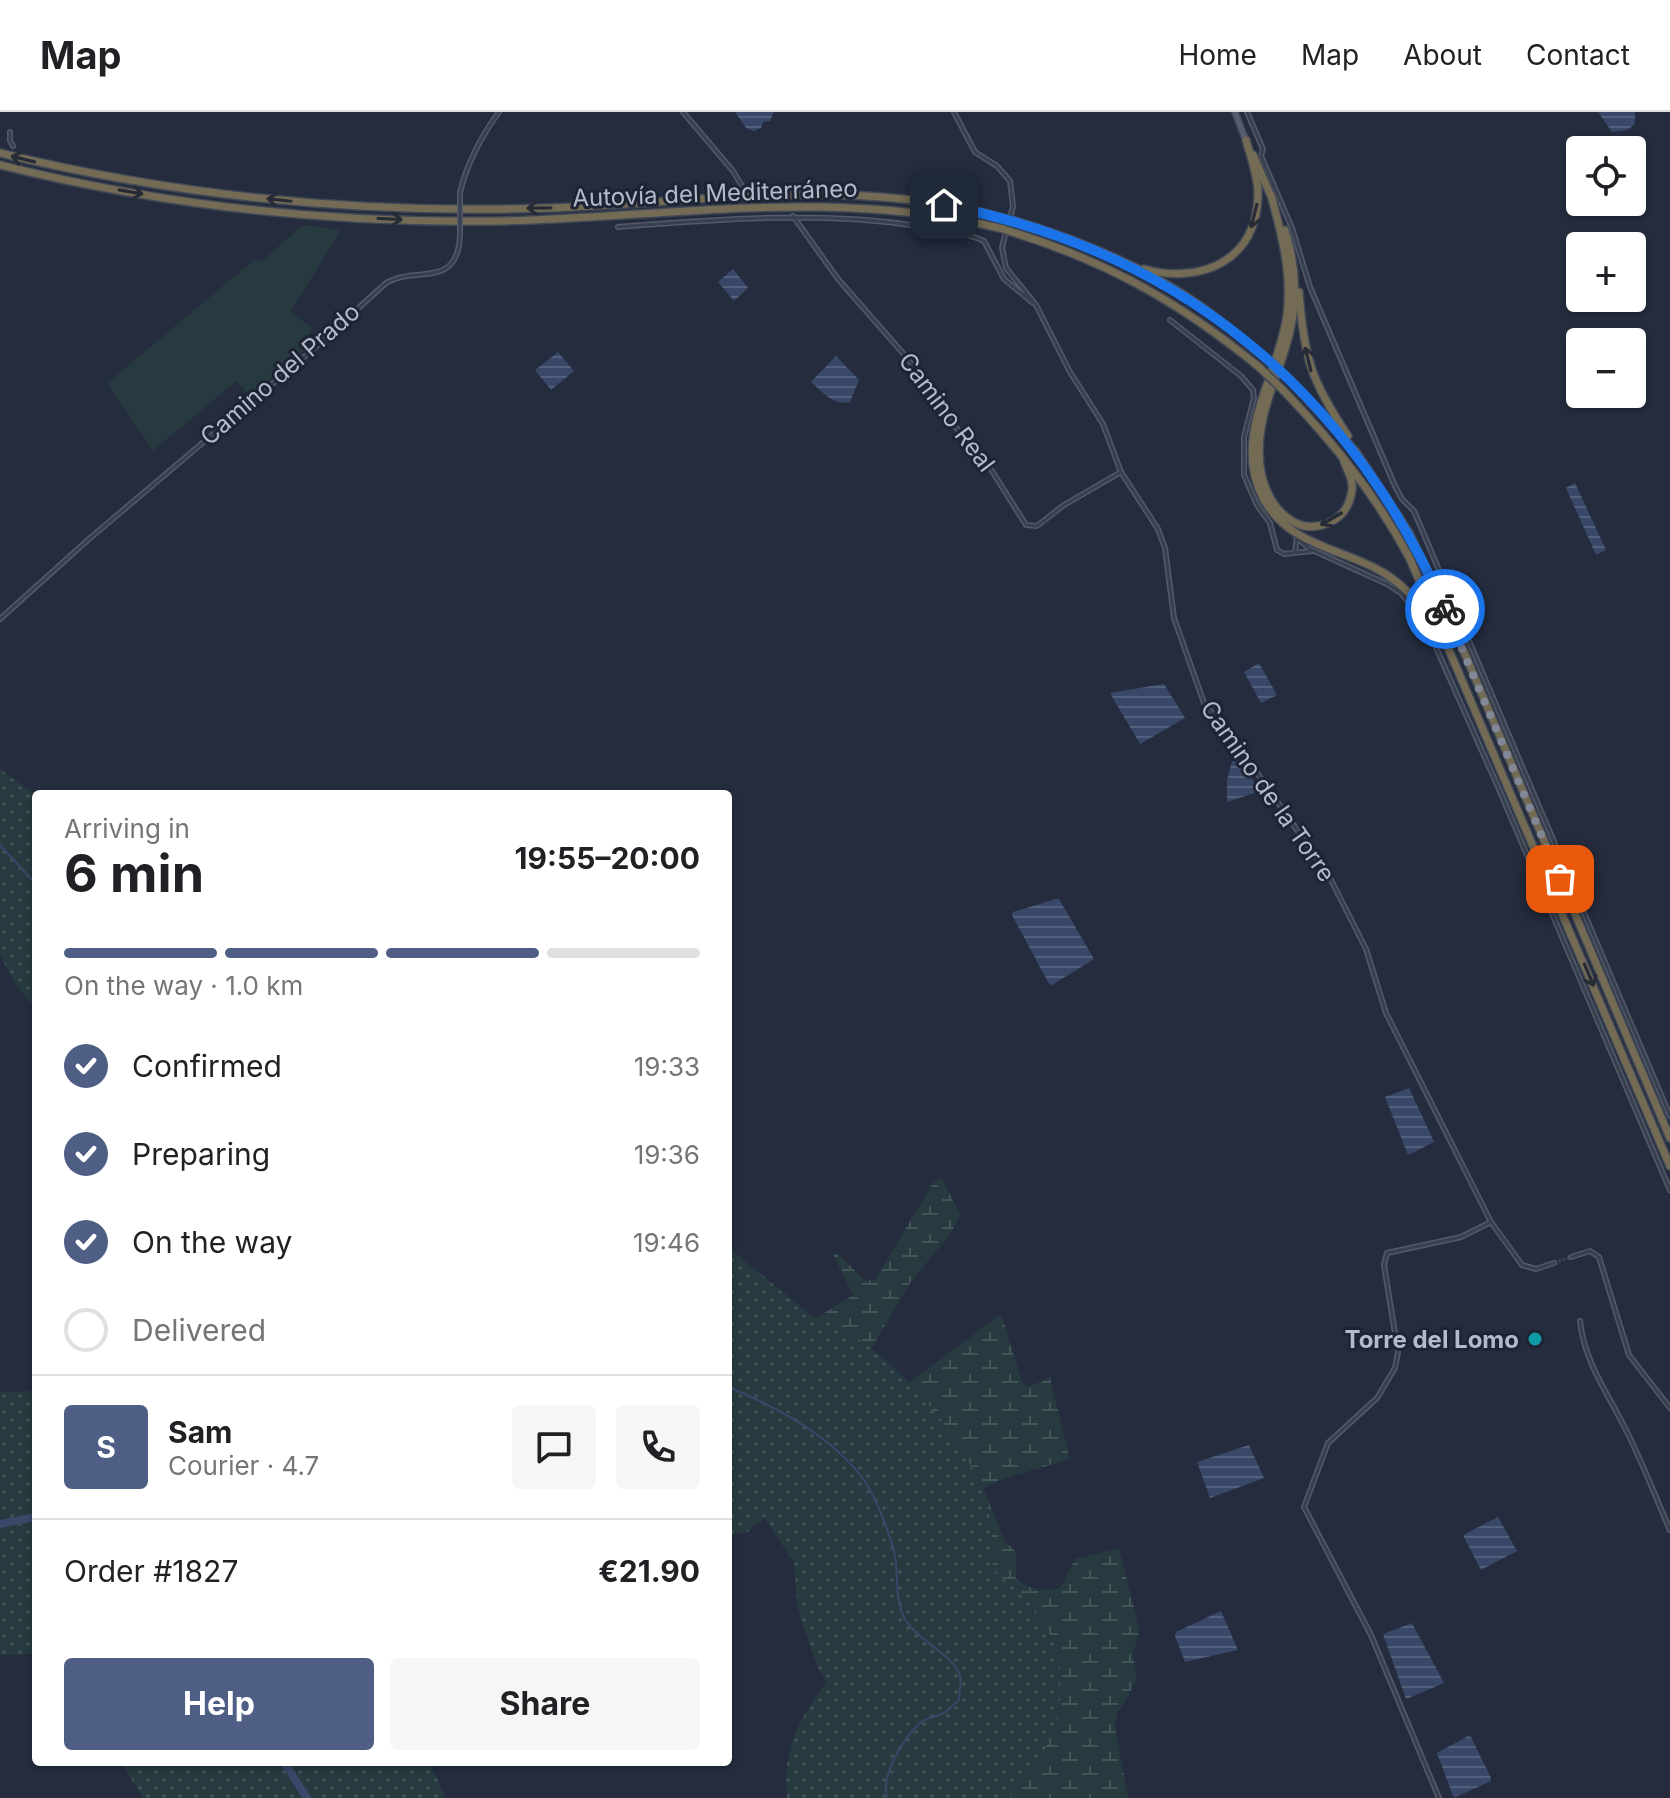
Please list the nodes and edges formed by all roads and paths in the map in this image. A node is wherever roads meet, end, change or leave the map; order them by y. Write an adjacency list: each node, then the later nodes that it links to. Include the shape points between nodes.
1 (499, 112): 30 (street, Camino del Prado, bridge, via 465,175 457,256 445,269 386,283)
2 (683, 112): 13 (street)
3 (954, 112): 19 (street, Camino de la Torre, via 975,152 1010,181 1013,206 1003,259)
4 (1235, 112): 7 (main road)
5 (1247, 112): 8 (street)
6 (10, 132): 9 (street)
7 (1246, 140): 11 (main road); 18 (highway, one-way to 18, via 1257,179 1257,206 1240,246 1223,262 1197,274 1170,275)
8 (1260, 142): 11 (street); 11 (street, via 1263,149)
9 (13, 146)
10 (0, 153): 18 (highway, Autovía del Mediterráneo, one-way to 10, via 1011,220 913,200 824,194 508,209 306,203 143,183)
11 (1257, 155): 14 (highway); 32 (street)
12 (0, 165): 21 (highway, Autovía del Mediterráneo, one-way to 21, bridge, via 173,199 418,221 772,207 929,213 1012,232 1150,289 1259,367)
13 (742, 186)
14 (1271, 195): 16 (highway); 24 (highway, via 1287,259 1289,293 1281,342 1255,421 1254,461 1263,497)
15 (793, 216): 17 (street); 19 (street, via 873,219 979,238 1004,279); 23 (street, Camino Real, via 987,463 1026,525 1037,526)
16 (1284, 224): 21 (highway, one-way to 16, via 1352,483 1346,508 1320,525 1288,520 1263,479 1259,457 1264,415 1294,309 1293,262); 22 (highway, one-way to 16, via 1312,376 1296,262)
17 (618, 227)
18 (1132, 266): 22 (highway, Autovía del Mediterráneo, bridge, via 1199,305 1267,359)
19 (1036, 305): 23 (street, Camino de la Torre, via 1103,424)
20 (1170, 320): 27 (street, via 1253,390 1244,437 1244,475 1270,523 1277,550)
21 (1340, 452): 31 (highway, Autovía del Mediterráneo, via 1392,526)
22 (1356, 452): 33 (highway, Autovía del Mediterráneo, via 1433,581)
23 (1121, 472): 36 (street, Camino de la Torre, via 1162,539 1174,618 1204,703 1329,876 1366,949 1386,1013)
24 (1295, 535): 25 (highway); 27 (street)
25 (1307, 543): 26 (highway); 27 (street); 28 (street)
26 (1324, 550): 28 (street); 29 (highway)
27 (1295, 551): 28 (street)
28 (1314, 551)
29 (1335, 555): 31 (highway, via 1402,587 1427,612); 35 (street, via 1394,589 1426,625)
30 (0, 619)
31 (1448, 646): 34 (highway, Autovía del Mediterráneo, one-way to 34)
32 (1670, 1116)
33 (1670, 1138)
34 (1670, 1166)
35 (1670, 1190)
36 (1491, 1222): 38 (street, Camino de la Torre, via 1522,1265 1536,1269); 42 (street, via 1461,1237 1387,1253 1384,1265 1398,1352 1395,1368 1377,1398 1328,1443 1304,1507 1371,1635)
37 (1571, 1257): 40 (street, via 1590,1251 1599,1257 1629,1355)
38 (1554, 1263)
39 (1580, 1321): 41 (street, via 1594,1369)
40 (1670, 1408)
41 (1670, 1530)
42 (1439, 1798)

